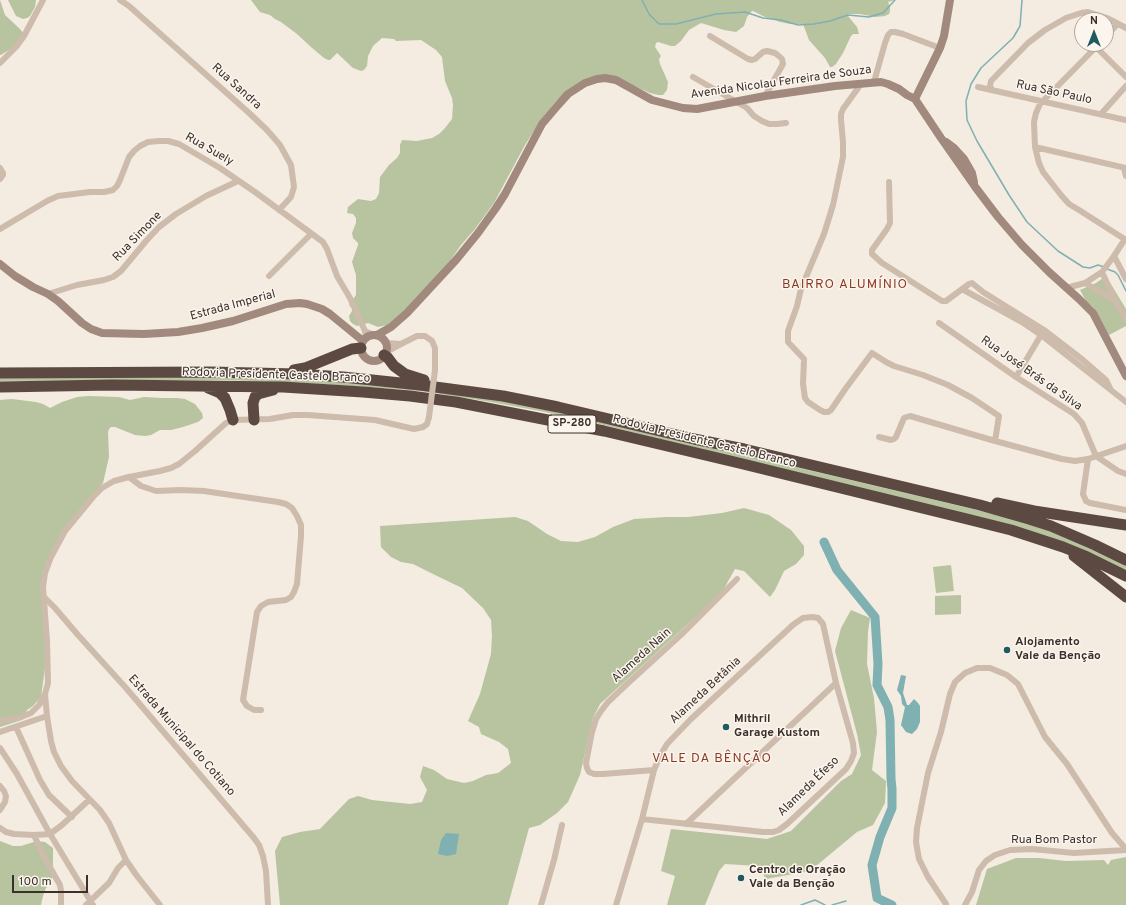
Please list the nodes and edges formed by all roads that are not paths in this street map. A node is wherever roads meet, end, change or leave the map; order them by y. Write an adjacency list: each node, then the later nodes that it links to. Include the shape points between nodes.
1 (43, 0): 11 (street, via 24,36)
2 (120, 0): 33 (street, Rua Sandra, via 248,112 280,145 291,165 294,187 291,196)
3 (950, 0): 8 (street)
4 (1118, 24): 5 (street); 6 (street); 18 (street, via 1088,12 1075,14 1037,35 1028,43 991,81)
5 (1114, 28)
6 (1126, 28)
7 (710, 36): 19 (street, via 748,59 755,59 764,51 780,57 782,64)
8 (940, 48): 14 (street, via 903,34 890,32); 20 (street)
9 (1091, 52): 22 (street)
10 (1103, 52): 13 (street)
11 (0, 64)
12 (693, 77): 21 (street)
13 (1126, 77)
14 (874, 82): 15 (street, Avenida Nicolau Ferreira de Souza); 20 (street, Avenida Nicolau Ferreira de Souza, via 888,84)
15 (861, 84): 19 (street, Avenida Nicolau Ferreira de Souza); 70 (street, via 841,114 843,157 833,205 824,234 800,289 788,336 790,346 804,359 805,398 824,412 832,410 872,353 894,366 948,385 999,416)
16 (1126, 86): 23 (street)
17 (978, 87): 18 (street, Rua São Paulo)
18 (992, 90): 22 (street, Rua São Paulo)
19 (765, 96): 21 (street, Avenida Nicolau Ferreira de Souza)
20 (915, 99): 43 (street, Avenida Nicolau Ferreira de Souza, via 998,217 1022,245)
21 (736, 102): 25 (street, via 769,124); 51 (street, Avenida Nicolau Ferreira de Souza, via 697,109 683,108 652,100 616,80 605,78 585,83 568,94 542,124 505,194 478,233 432,287)
22 (1043, 102): 23 (street, Rua São Paulo); 26 (street, via 1034,122)
23 (1101, 114): 24 (street, Rua São Paulo)
24 (1126, 120)
25 (786, 123)
26 (1035, 147): 28 (street); 36 (street, via 1043,172 1061,195 1070,204)
27 (0, 168): 30 (street, via 3,173)
28 (1125, 168): 29 (street)
29 (1126, 176)
30 (0, 179)
31 (238, 181): 33 (street, Rua Suely); 34 (street, Rua Suely, via 179,144 148,142 134,150 113,190 58,196); 46 (street, Rua Simone, via 176,214 146,241 113,277)
32 (889, 182): 44 (street, via 890,223 872,250 872,254 942,301 946,301)
33 (279, 210): 35 (street, Rua Suely)
34 (0, 229)
35 (311, 234): 40 (street); 53 (street, Rua Suely, via 323,242 327,249 337,276)
36 (1125, 239): 37 (street)
37 (1114, 256): 39 (street); 41 (street)
38 (0, 264): 46 (street, Estrada Imperial, via 15,276)
39 (1102, 272): 42 (street); 48 (street)
40 (269, 276)
41 (1126, 279)
42 (1085, 283): 43 (street); 48 (street)
43 (1066, 288): 59 (street, Avenida Nicolau Ferreira de Souza, via 1093,313)
44 (962, 289): 45 (street, via 972,283); 47 (street)
45 (984, 292): 47 (street); 64 (street, via 1044,330 1106,380)
46 (48, 294): 53 (street, Estrada Imperial, via 91,329 102,333 178,332 233,321 286,304 300,303 326,311)
47 (980, 298): 52 (street)
48 (1115, 301): 49 (street)
49 (1126, 318)
50 (939, 323): 60 (street, Rua José Brás da Silva)
51 (391, 327): 53 (street, Avenida Nicolau Ferreira de Souza); 54 (street)
52 (1041, 335): 60 (street); 64 (street)
53 (368, 338): 54 (street, via 380,336); 56 (street, via 364,355 370,360 378,360); 57 (highway, via 352,349 298,370)
54 (386, 343): 55 (street); 56 (street)
55 (401, 344): 56 (street); 68 (street, bridge, via 417,336 425,336 436,348 429,417 423,427 414,429 375,420 308,415)
56 (385, 354): 65 (highway, via 394,366 405,374)
57 (210, 372): 58 (highway, Rodovia Presidente Castelo Branco / SP-280); 65 (highway, Rodovia Presidente Castelo Branco / SP-280, via 343,377)
58 (0, 373)
59 (1126, 376)
60 (1016, 377): 72 (street, Rua José Brás da Silva, via 1074,414 1082,423)
61 (202, 386): 62 (highway, Rodovia Presidente Castelo Branco / SP-280); 63 (highway, Rodovia Presidente Castelo Branco / SP-280); 67 (highway, via 220,393 225,398)
62 (0, 387)
63 (283, 387): 68 (highway, via 255,397); 79 (highway, Rodovia Presidente Castelo Branco / SP-280, via 410,396 480,406 588,428 967,518)
64 (1110, 388): 66 (street)
65 (503, 396): 76 (highway, Rodovia Presidente Castelo Branco / SP-280)
66 (1126, 402)
67 (233, 420): 68 (street); 75 (street, via 226,423 179,464 160,471)
68 (254, 420)
69 (879, 437): 70 (street, via 894,439 904,418 910,416)
70 (994, 441): 73 (street, via 1062,459 1075,461)
71 (1126, 446): 72 (street)
72 (1096, 456): 73 (street); 74 (street)
73 (1088, 458): 77 (street, via 1084,494 1086,501)
74 (1126, 474)
75 (129, 476): 83 (street, via 102,488 65,531 45,574); 88 (street, via 141,486 156,491 204,491 278,502 292,508 297,516 301,525 301,536 294,592 286,600 268,602 257,612 243,700 254,710)
76 (917, 489): 78 (highway); 80 (highway, Rodovia Presidente Castelo Branco / SP-280, via 1030,519 1068,533)
77 (1126, 510)
78 (1126, 525)
79 (1063, 547): 81 (highway, Rodovia Presidente Castelo Branco / SP-280); 84 (highway)
80 (1126, 560)
81 (1126, 576)
82 (737, 579): 94 (street, Alameda Nain, via 627,684 596,719 586,763 589,772 603,774)
83 (44, 597): 87 (street, via 48,676); 111 (street, Estrada Municipal do Cotiano, via 126,688 254,838 263,856)
84 (1126, 597)
85 (823, 624): 86 (street, Alameda Éfeso); 94 (street, Alameda Betânia, via 818,618 812,617 803,618 794,624 676,734 667,744)
86 (836, 683): 100 (street); 100 (street, Alameda Éfeso, via 854,753 846,768 793,819 773,832)
87 (46, 694): 89 (street); 90 (street, via 31,713)
88 (261, 710)
89 (47, 716): 91 (street); 96 (street, via 54,752 61,766)
90 (0, 721)
91 (16, 727): 92 (street); 98 (street, via 49,795)
92 (0, 732)
93 (0, 748): 103 (street)
94 (654, 770): 99 (street, Alameda Betânia)
95 (0, 786): 97 (street, via 6,796)
96 (89, 800): 98 (street); 106 (street, via 109,823)
97 (0, 810)
98 (72, 816): 103 (street)
99 (642, 819): 100 (street, Alameda Éfeso); 113 (street, Alameda Betânia)
100 (686, 824)
101 (562, 825): 112 (street)
102 (0, 828): 104 (street, via 14,834)
103 (50, 834): 104 (street); 107 (street)
104 (34, 835): 109 (street, via 62,891)
105 (1126, 850): 108 (street, via 1067,764 1045,737 1018,684 1007,675 990,668 977,668 965,673 955,682 950,694 928,773 917,828 919,859); 114 (street, Rua Bom Pastor, via 1074,853 1032,849 1010,850 995,855 979,870 972,892)
106 (126, 860): 107 (street); 110 (street)
107 (90, 903)
108 (946, 904)
109 (61, 905)
110 (160, 905)
111 (268, 905)
112 (541, 905)
113 (616, 905)
114 (964, 905)

